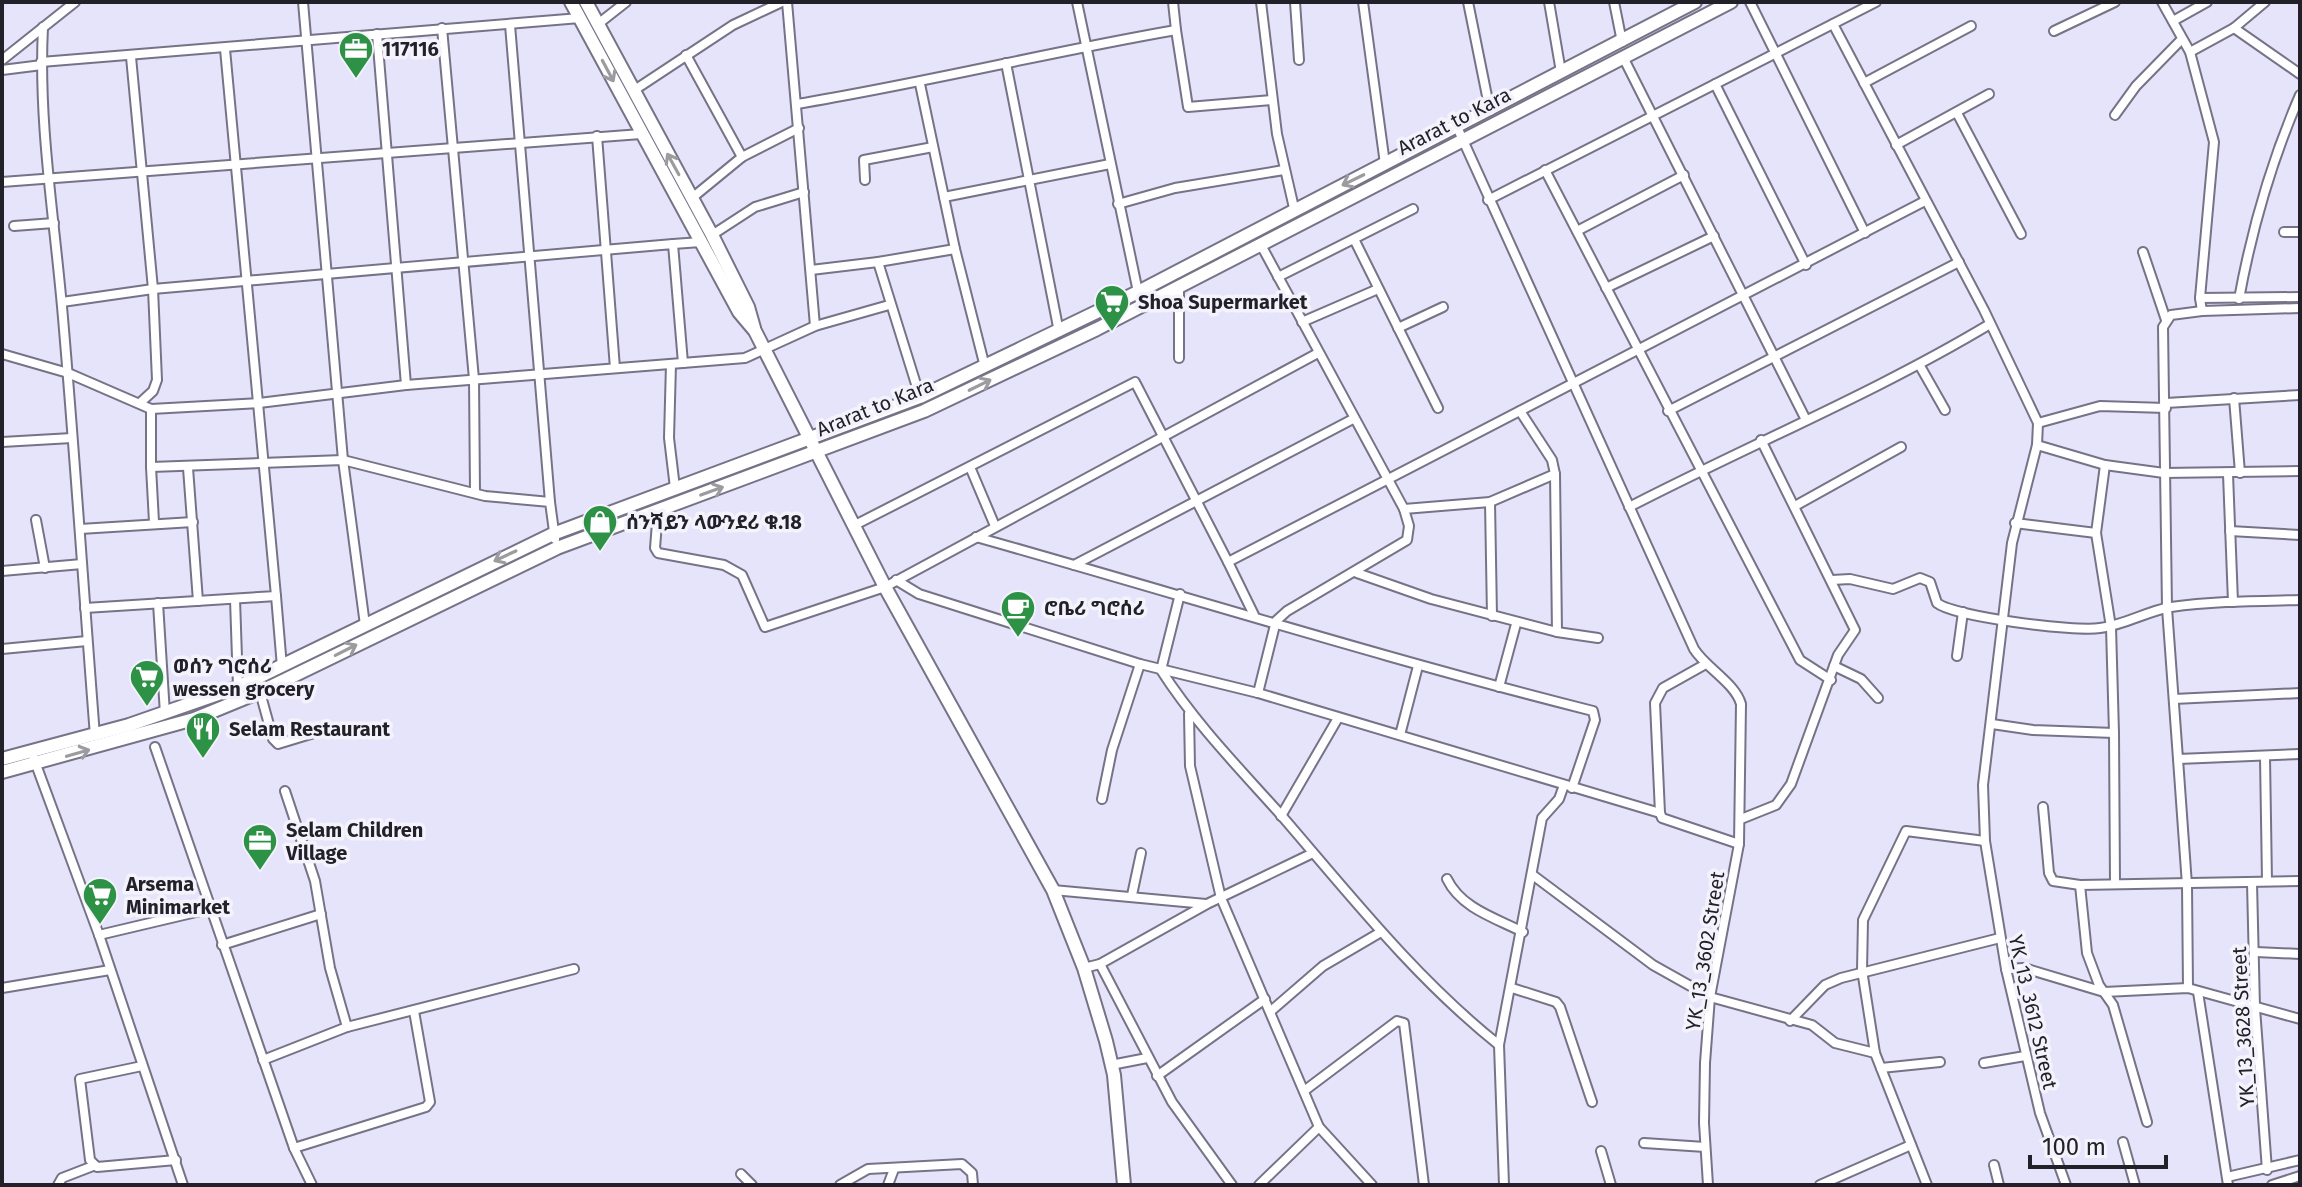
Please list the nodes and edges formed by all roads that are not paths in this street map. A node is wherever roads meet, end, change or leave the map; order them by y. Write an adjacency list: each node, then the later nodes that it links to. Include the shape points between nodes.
1 (75, 2): 29 (street)
2 (303, 2): 36 (street)
3 (571, 2): 23 (main road)
4 (586, 2): 25 (main road)
5 (626, 2): 25 (street)
6 (785, 2): 42 (street, via 733,25); 59 (street)
7 (1077, 2): 38 (street)
8 (1173, 2): 32 (street)
9 (1261, 2): 58 (street)
10 (1295, 2): 46 (street)
11 (1363, 2): 76 (street)
12 (1468, 2): 60 (street)
13 (1549, 2): 50 (street)
14 (1614, 2): 37 (street)
15 (1695, 2): 37 (main road, Ararat to Kara)
16 (1731, 2): 44 (main road, Ararat to Kara)
17 (1750, 2): 41 (street)
18 (1876, 2): 26 (street)
19 (2115, 2): 33 (street)
20 (2162, 2): 24 (street)
21 (2207, 2): 24 (street)
22 (2265, 2): 31 (street)
23 (580, 18): 27 (street); 66 (main road, one-way to 66)
24 (2173, 21): 35 (street)
25 (598, 24): 55 (main road)
26 (1833, 24): 41 (street); 52 (street)
27 (510, 25): 30 (street); 68 (street)
28 (1971, 26): 52 (street)
29 (43, 27): 45 (street); 48 (street)
30 (442, 28): 34 (street); 71 (street)
31 (2234, 28): 40 (street); 51 (street)
32 (1176, 30): 38 (street); 58 (street, via 1188,107)
33 (2054, 31)
34 (377, 34): 36 (street); 72 (street)
35 (2182, 39): 40 (street); 63 (street)
36 (306, 42): 39 (street); 73 (street)
37 (1622, 42): 50 (main road, Ararat to Kara)
38 (1086, 46): 47 (street); 75 (street)
39 (225, 49): 43 (street); 77 (street)
40 (2190, 52): 126 (street, via 2214,142)
41 (1773, 53): 54 (street); 99 (street)
42 (686, 55): 55 (street); 74 (street)
43 (131, 57): 48 (street); 80 (street)
44 (1623, 57): 62 (street); 65 (main road, Ararat to Kara)
45 (2, 60)
46 (1299, 60)
47 (1006, 63): 53 (street); 83 (street)
48 (41, 64): 49 (street); 82 (street)
49 (2, 70)
50 (1561, 72): 60 (main road, Ararat to Kara)
51 (2300, 74)
52 (1864, 83): 69 (street)
53 (920, 84): 59 (street); 70 (street)
54 (1715, 84): 62 (street); 113 (street)
55 (633, 91): 88 (main road, one-way to 55)
56 (1989, 94): 61 (street)
57 (2300, 95): 127 (street, via 2275,152)
58 (1272, 100): 78 (street)
59 (797, 104): 64 (street)
60 (1490, 111): 65 (main road, Ararat to Kara)
61 (1957, 113): 69 (street); 100 (street)
62 (1653, 115): 79 (street); 81 (street)
63 (2115, 115)
64 (799, 128): 74 (street); 86 (street)
65 (1459, 133): 76 (main road, Ararat to Kara); 89 (street); 105 (main road, Ararat to Kara)
66 (641, 134): 67 (street); 102 (main road)
67 (597, 136): 68 (street); 107 (street)
68 (520, 141): 71 (street); 109 (street)
69 (1896, 145): 90 (street)
70 (933, 147): 84 (street, via 864,160); 87 (street)
71 (455, 148): 72 (street); 110 (street)
72 (386, 152): 73 (street); 114 (street)
73 (316, 157): 77 (street); 116 (street)
74 (742, 157): 88 (street)
75 (1110, 164): 83 (street); 91 (street)
76 (1385, 164): 92 (main road, Ararat to Kara, one-way to 92)
77 (236, 166): 80 (street); 118 (street)
78 (1284, 170): 91 (street, via 1175,188); 92 (street)
79 (1545, 170): 89 (street); 96 (street)
80 (143, 173): 82 (street); 121 (street)
81 (1684, 175): 96 (street); 101 (street)
82 (48, 178): 85 (street); 94 (street)
83 (1029, 179): 87 (street); 138 (street)
84 (865, 180)
85 (2, 182)
86 (804, 192): 102 (street, via 755,207); 115 (street)
87 (944, 197): 106 (street)
88 (692, 198): 102 (main road)
89 (1488, 200): 153 (street)
90 (1925, 201): 99 (street); 112 (street)
91 (1118, 204): 123 (street)
92 (1294, 208): 123 (main road, Ararat to Kara)
93 (1413, 209): 103 (street)
94 (54, 223): 95 (street); 128 (street)
95 (14, 226)
96 (1577, 231): 120 (street)
97 (2284, 232): 98 (street)
98 (2300, 232)
99 (1865, 233): 113 (street)
100 (2021, 234)
101 (1714, 236): 120 (street); 124 (street)
102 (707, 239): 104 (street); 139 (main road, via 739,312)
103 (1354, 239): 117 (street); 122 (street)
104 (673, 244): 107 (street); 145 (street)
105 (1261, 245): 117 (street); 119 (main road, Ararat to Kara)
106 (955, 249): 111 (street); 148 (street)
107 (605, 250): 109 (street); 149 (street)
108 (2143, 252): 133 (street)
109 (531, 256): 110 (street); 151 (street)
110 (464, 262): 114 (street); 152 (street)
111 (878, 262): 115 (street); 129 (street)
112 (1959, 262): 135 (street); 143 (street)
113 (1806, 265): 124 (street)
114 (395, 269): 116 (street); 154 (street)
115 (811, 270): 136 (street)
116 (329, 274): 118 (street); 155 (street)
117 (1278, 277): 134 (street)
118 (245, 280): 121 (street); 160 (street)
119 (1179, 287): 144 (street); 175 (main road, Ararat to Kara, one-way to 119, via 955,397)
120 (1606, 288): 140 (street)
121 (153, 289): 128 (street); 159 (street, via 157,380)
122 (1378, 289): 134 (street); 137 (street)
123 (1138, 292): 138 (main road, Ararat to Kara)
124 (1744, 296): 140 (street); 143 (street)
125 (2300, 297): 127 (street)
126 (2200, 298): 127 (street); 132 (street)
127 (2239, 299)
128 (62, 302): 150 (street)
129 (889, 305): 136 (street); 157 (street)
130 (1443, 307): 137 (street)
131 (2300, 308): 132 (street)
132 (2202, 311): 133 (street)
133 (2166, 320): 161 (street)
134 (1302, 322): 141 (street)
135 (1990, 324): 147 (street); 169 (street)
136 (815, 326): 139 (street)
137 (1398, 328): 162 (street)
138 (1059, 332): 148 (main road, Ararat to Kara)
139 (765, 350): 145 (street, via 745,358); 175 (main road)
140 (1639, 352): 153 (street); 166 (street)
141 (1318, 353): 168 (street); 170 (street)
142 (2, 354): 150 (street)
143 (1774, 357): 166 (street); 167 (street)
144 (1179, 358)
145 (683, 363): 146 (street)
146 (671, 364): 149 (street); 190 (street, via 669,438)
147 (1920, 366): 164 (street); 167 (street)
148 (985, 367): 157 (main road, Ararat to Kara)
149 (615, 368): 151 (street)
150 (68, 373): 159 (street); 171 (street)
151 (541, 374): 152 (street); 193 (street)
152 (474, 379): 154 (street); 191 (street)
153 (1574, 381): 165 (street); 196 (street)
154 (406, 385): 155 (street)
155 (339, 393): 160 (street); 177 (street)
156 (2300, 395): 158 (street)
157 (920, 397): 175 (main road, Ararat to Kara)
158 (2234, 398): 161 (street); 186 (street)
159 (141, 402): 163 (street)
160 (259, 403): 163 (street); 178 (street)
161 (2166, 406): 169 (street, via 2100,406); 185 (street)
162 (1438, 408)
163 (151, 409): 180 (street)
164 (1945, 410)
165 (1520, 411): 187 (street, via 1552,460); 189 (street)
166 (1668, 411): 183 (street)
167 (1805, 418): 172 (street)
168 (1353, 419): 189 (street); 192 (street)
169 (2038, 423): 174 (street, YK_13_3612 Street)
170 (1165, 437): 181 (street, via 1132,382); 192 (street); 204 (street)
171 (72, 438): 173 (street); 205 (street)
172 (1761, 440): 183 (street); 195 (street)
173 (2, 442)
174 (2037, 445): 179 (street); 202 (street, YK_13_3612 Street)
175 (811, 447): 190 (main road, Ararat to Kara); 203 (main road); 211 (main road, Ararat to Kara, one-way to 175)
176 (1901, 447): 195 (street)
177 (343, 460): 178 (street); 191 (street); 237 (street)
178 (265, 464): 182 (street); 223 (street)
179 (2105, 465): 185 (street); 207 (street)
180 (151, 467): 182 (street); 199 (street)
181 (970, 467): 203 (street); 204 (street)
182 (188, 468): 200 (street)
183 (1698, 471): 196 (street); 251 (street, via 1800,660)
184 (2300, 471): 186 (street)
185 (2164, 473): 188 (street); 230 (street)
186 (2240, 473): 188 (street)
187 (1555, 474): 194 (street); 239 (street)
188 (2228, 474): 206 (street)
189 (1386, 480): 197 (street); 212 (street)
190 (675, 488): 208 (main road, Ararat to Kara)
191 (475, 493): 193 (street)
192 (1195, 499): 212 (street); 214 (street)
193 (550, 502): 208 (street)
194 (1490, 502): 197 (street); 233 (street)
195 (1795, 506): 219 (street)
196 (1629, 507): 245 (street)
197 (1404, 509): 217 (street, via 1407,540)
198 (36, 520): 215 (street)
199 (154, 522): 200 (street); 205 (street)
200 (193, 522): 226 (street)
201 (657, 523): 220 (street, via 658,553 724,565 742,575 765,627)
202 (2015, 523): 207 (street); 234 (street, YK_13_3612 Street)
203 (853, 526): 220 (main road)
204 (995, 526): 210 (street)
205 (80, 529): 213 (street)
206 (2230, 531): 209 (street); 227 (street)
207 (2096, 533): 238 (street)
208 (553, 534): 211 (street); 218 (main road, Ararat to Kara, one-way to 218)
209 (2300, 535)
210 (976, 537): 214 (street); 220 (street)
211 (557, 548): 221 (main road, Ararat to Kara)
212 (1228, 562): 232 (street)
213 (82, 564): 215 (street); 229 (street)
214 (1074, 565): 222 (street)
215 (45, 568): 216 (street)
216 (2, 571)
217 (1357, 573): 233 (street); 235 (street)
218 (464, 575): 221 (main road); 237 (main road, Ararat to Kara)
219 (1832, 580): 231 (street, via 1893,589 1920,578 1930,582 1941,607); 248 (street, via 1855,630)
220 (891, 584): 244 (street); 293 (main road)
221 (470, 588): 250 (main road, Ararat to Kara, one-way to 221)
222 (1180, 594): 232 (street); 249 (street)
223 (276, 596): 224 (street); 246 (street)
224 (235, 599): 226 (street); 252 (street)
225 (2300, 600): 227 (street)
226 (198, 601): 228 (street)
227 (2233, 602): 230 (street)
228 (158, 603): 229 (street); 260 (street)
229 (85, 608): 241 (street)
230 (2167, 608): 238 (street); 258 (street)
231 (1963, 612): 234 (street); 243 (street)
232 (1254, 615): 235 (street)
233 (1492, 616): 236 (street)
234 (2005, 620): 238 (street); 262 (street, YK_13_3612 Street)
235 (1276, 621): 247 (street); 255 (street)
236 (1516, 624): 239 (street); 253 (street)
237 (365, 625): 246 (main road, Ararat to Kara)
238 (2111, 627): 264 (street)
239 (1557, 632): 240 (street)
240 (1598, 638)
241 (87, 641): 242 (street); 266 (street)
242 (2, 649)
243 (1957, 656)
244 (1140, 664): 249 (street); 276 (street)
245 (1704, 665): 278 (street, via 1663,688 1655,703); 280 (street, YK_13_3602 Street, via 1741,704)
246 (282, 666): 250 (street); 252 (main road, Ararat to Kara)
247 (1418, 666): 253 (street); 265 (street)
248 (1834, 666): 251 (street); 257 (street, via 1861,679)
249 (1161, 670): 255 (street); 259 (street)
250 (285, 680): 254 (main road, Ararat to Kara)
251 (1831, 680): 280 (street, via 1791,784 1776,805)
252 (238, 687): 260 (main road, Ararat to Kara)
253 (1499, 687): 274 (street, via 1595,715)
254 (260, 692): 263 (street, via 278,744); 269 (main road, Ararat to Kara, one-way to 254, via 194,719)
255 (1258, 693): 261 (street)
256 (2300, 693): 258 (street)
257 (1878, 698)
258 (2174, 699): 272 (street)
259 (1189, 713): 279 (street); 295 (street, via 1190,766)
260 (165, 714): 266 (main road, Ararat to Kara)
261 (1338, 718): 265 (street); 279 (street)
262 (1992, 724): 264 (street); 281 (street, YK_13_3612 Street, via 1983,774)
263 (324, 730)
264 (2114, 733): 289 (street)
265 (1400, 735): 274 (street)
266 (95, 736): 269 (main road, Ararat to Kara)
267 (155, 747): 297 (street)
268 (2300, 754): 270 (street)
269 (33, 757): 271 (main road, Ararat to Kara); 273 (main road, Ararat to Kara); 301 (street)
270 (2265, 757): 272 (street); 287 (street)
271 (2, 759)
272 (2178, 759): 292 (street)
273 (2, 772)
274 (1568, 787): 278 (street); 285 (street, via 1542,818)
275 (285, 791): 298 (street)
276 (1102, 799)
277 (2043, 807): 291 (street, via 2049,873 2053,881)
278 (1660, 813): 282 (street, via 1684,828)
279 (1281, 816): 284 (street)
280 (1741, 819): 282 (street, YK_13_3602 Street)
281 (1985, 841): 302 (street, YK_13_3612 Street); 311 (street, via 1913,830 1903,834 1863,920)
282 (1739, 844): 316 (street, YK_13_3602 Street)
283 (1141, 853): 294 (street)
284 (1313, 853): 295 (street); 299 (street)
285 (1534, 876): 300 (street); 316 (street, via 1653,965)
286 (1447, 879): 300 (street, via 1463,902)
287 (2267, 881): 288 (street); 290 (street)
288 (2300, 881)
289 (2115, 883): 291 (street); 292 (street)
290 (2252, 883): 292 (street); 304 (street, YK_13_3628 Street)
291 (2080, 885): 315 (street, via 2087,953)
292 (2187, 885): 314 (street)
293 (1053, 890): 294 (street); 307 (main road)
294 (1132, 895): 296 (street)
295 (1221, 898): 296 (street); 317 (street)
296 (1207, 904): 306 (street)
297 (209, 909): 301 (street); 303 (street)
298 (321, 914): 303 (street); 323 (street)
299 (1381, 932): 320 (street, via 1323,966); 324 (street)
300 (1523, 932): 313 (street)
301 (99, 935): 310 (street)
302 (2000, 938): 309 (street, YK_13_3612 Street); 311 (street)
303 (222, 945): 328 (street)
304 (2256, 952): 305 (street); 318 (street, YK_13_3628 Street)
305 (2300, 954)
306 (1100, 964): 307 (street); 327 (street)
307 (1084, 968): 331 (main road)
308 (574, 969): 319 (street)
309 (2006, 969): 315 (street, via 2024,968); 326 (street, YK_13_3612 Street)
310 (110, 970): 312 (street); 332 (street)
311 (1862, 970): 322 (street, via 1825,985); 325 (street)
312 (2, 988)
313 (1512, 988): 324 (street); 336 (street, via 1560,1007)
314 (2193, 990): 315 (street); 318 (street); 353 (street)
315 (2104, 992): 337 (street, via 2113,1005)
316 (1710, 997): 322 (street); 342 (street, YK_13_3602 Street)
317 (1265, 999): 320 (street); 334 (street)
318 (2255, 1008): 321 (street); 350 (street, YK_13_3628 Street)
319 (414, 1011): 323 (street); 343 (street, via 430,1102)
320 (1271, 1011): 335 (street)
321 (2300, 1019)
322 (1790, 1021): 325 (street, via 1812,1025 1835,1043)
323 (347, 1027): 328 (street)
324 (1499, 1045): 367 (street)
325 (1875, 1053): 333 (street)
326 (2025, 1056): 330 (street); 372 (street, YK_13_3612 Street)
327 (1147, 1058): 331 (street); 334 (street)
328 (263, 1060): 343 (street)
329 (1940, 1062): 333 (street)
330 (1984, 1063)
331 (1111, 1065): 362 (main road)
332 (142, 1066): 345 (street); 348 (street, via 80,1079)
333 (1881, 1068): 341 (street)
334 (1157, 1076): 363 (street)
335 (1304, 1091): 338 (street); 366 (street, via 1397,1021 1404,1023)
336 (1592, 1102)
337 (2147, 1122)
338 (1319, 1127): 364 (street); 365 (street)
339 (2123, 1142): 373 (street)
340 (1644, 1143): 342 (street)
341 (1911, 1145): 354 (street); 370 (street)
342 (1705, 1147): 369 (street, YK_13_3602 Street)
343 (294, 1148): 357 (street)
344 (1601, 1151): 368 (street)
345 (176, 1160): 348 (street); 356 (street)
346 (2300, 1160): 350 (street)
347 (1994, 1165): 371 (street)
348 (93, 1166): 355 (street, via 62,1178)
349 (894, 1169): 359 (street, via 868,1169); 360 (street); 361 (street, via 962,1164 972,1173)
350 (2267, 1170): 353 (street)
351 (741, 1174): 358 (street)
352 (2300, 1176): 374 (street)
353 (2228, 1181)
354 (1826, 1184)
355 (58, 1185)
356 (183, 1185)
357 (312, 1185)
358 (752, 1185)
359 (840, 1185)
360 (888, 1185)
361 (973, 1185)
362 (1124, 1185)
363 (1232, 1185)
364 (1259, 1185)
365 (1372, 1185)
366 (1424, 1185)
367 (1504, 1185)
368 (1611, 1185)
369 (1708, 1185)
370 (1927, 1185)
371 (1999, 1185)
372 (2066, 1185)
373 (2135, 1185)
374 (2272, 1185)

